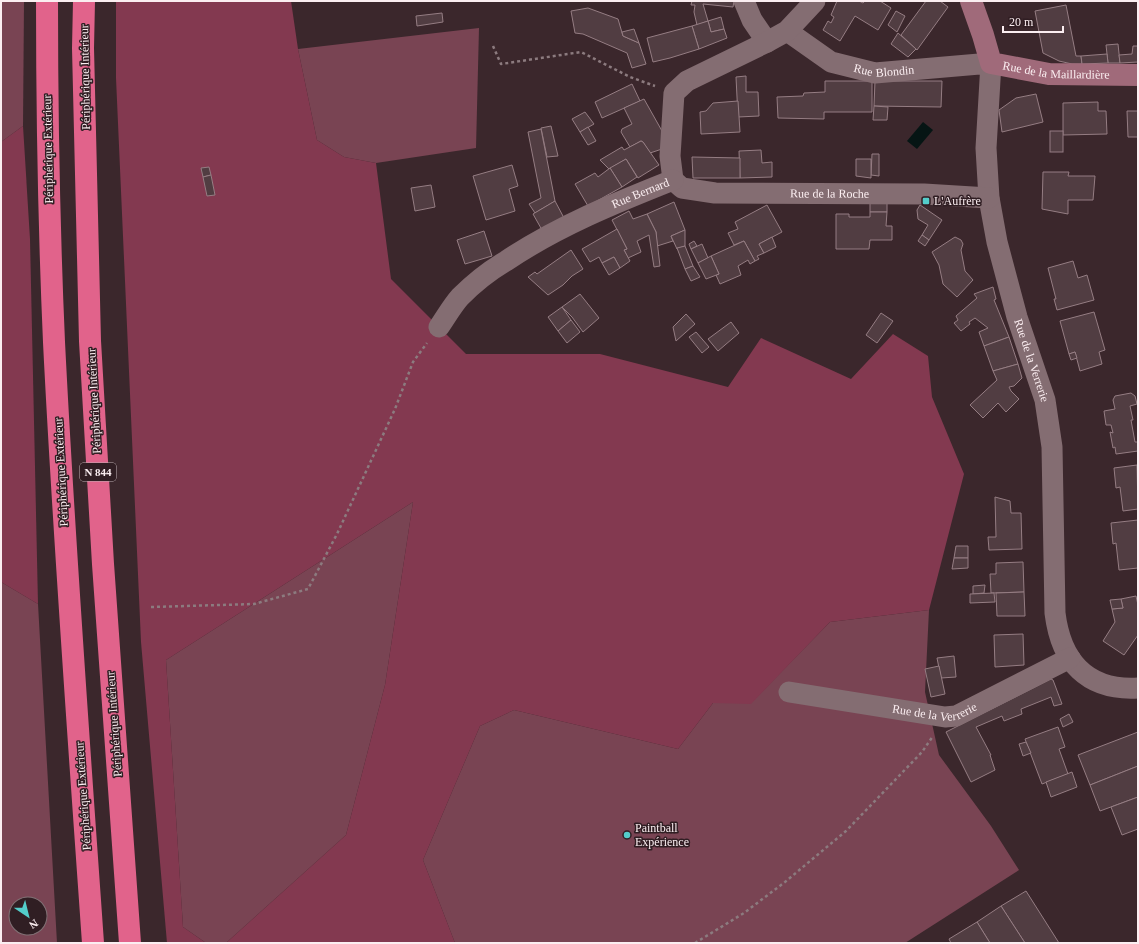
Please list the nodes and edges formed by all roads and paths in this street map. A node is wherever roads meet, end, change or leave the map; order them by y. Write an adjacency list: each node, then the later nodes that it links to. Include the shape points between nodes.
1 (47, 1): 20 (highway, Périphérique Extérieur, via 48,139 55,356 73,658)
2 (84, 1): 21 (highway, Périphérique Intérieur / N 844, via 90,341)
3 (744, 1): 7 (street, via 752,20)
4 (815, 1): 6 (street)
5 (971, 1): 9 (street, Rue de la Maillardière)
6 (787, 31): 7 (street); 9 (street, Rue Blondin, via 831,62 875,73)
7 (768, 42): 11 (street, via 687,81)
8 (493, 46): 11 (path, via 501,64 582,52 630,77)
9 (991, 63): 10 (street, Rue de la Maillardière, via 1049,74); 13 (street, Rue de la Verrerie, via 986,148)
10 (1138, 75)
11 (674, 93): 12 (street, Rue Bernard, via 670,156)
12 (673, 180): 13 (street, Rue de la Roche, via 682,188 715,192 924,194); 14 (street, Rue Bernard, via 606,206 522,250 474,284 459,298)
13 (989, 198): 16 (street, Rue de la Verrerie, via 997,242 1017,317 1045,400 1050,424 1055,613 1062,646)
14 (439, 327): 15 (path, via 413,362 395,409 308,589 254,604)
15 (152, 606)
16 (1070, 658): 17 (street, Rue de la Verrerie, via 1081,672 1101,684 1126,689); 19 (street, Rue de la Verrerie, via 956,716)
17 (1138, 688)
18 (789, 692): 19 (street, Rue de la Verrerie)
19 (945, 717): 22 (path, via 922,752 846,831 744,914)
20 (94, 943)
21 (130, 943)
22 (695, 943)

